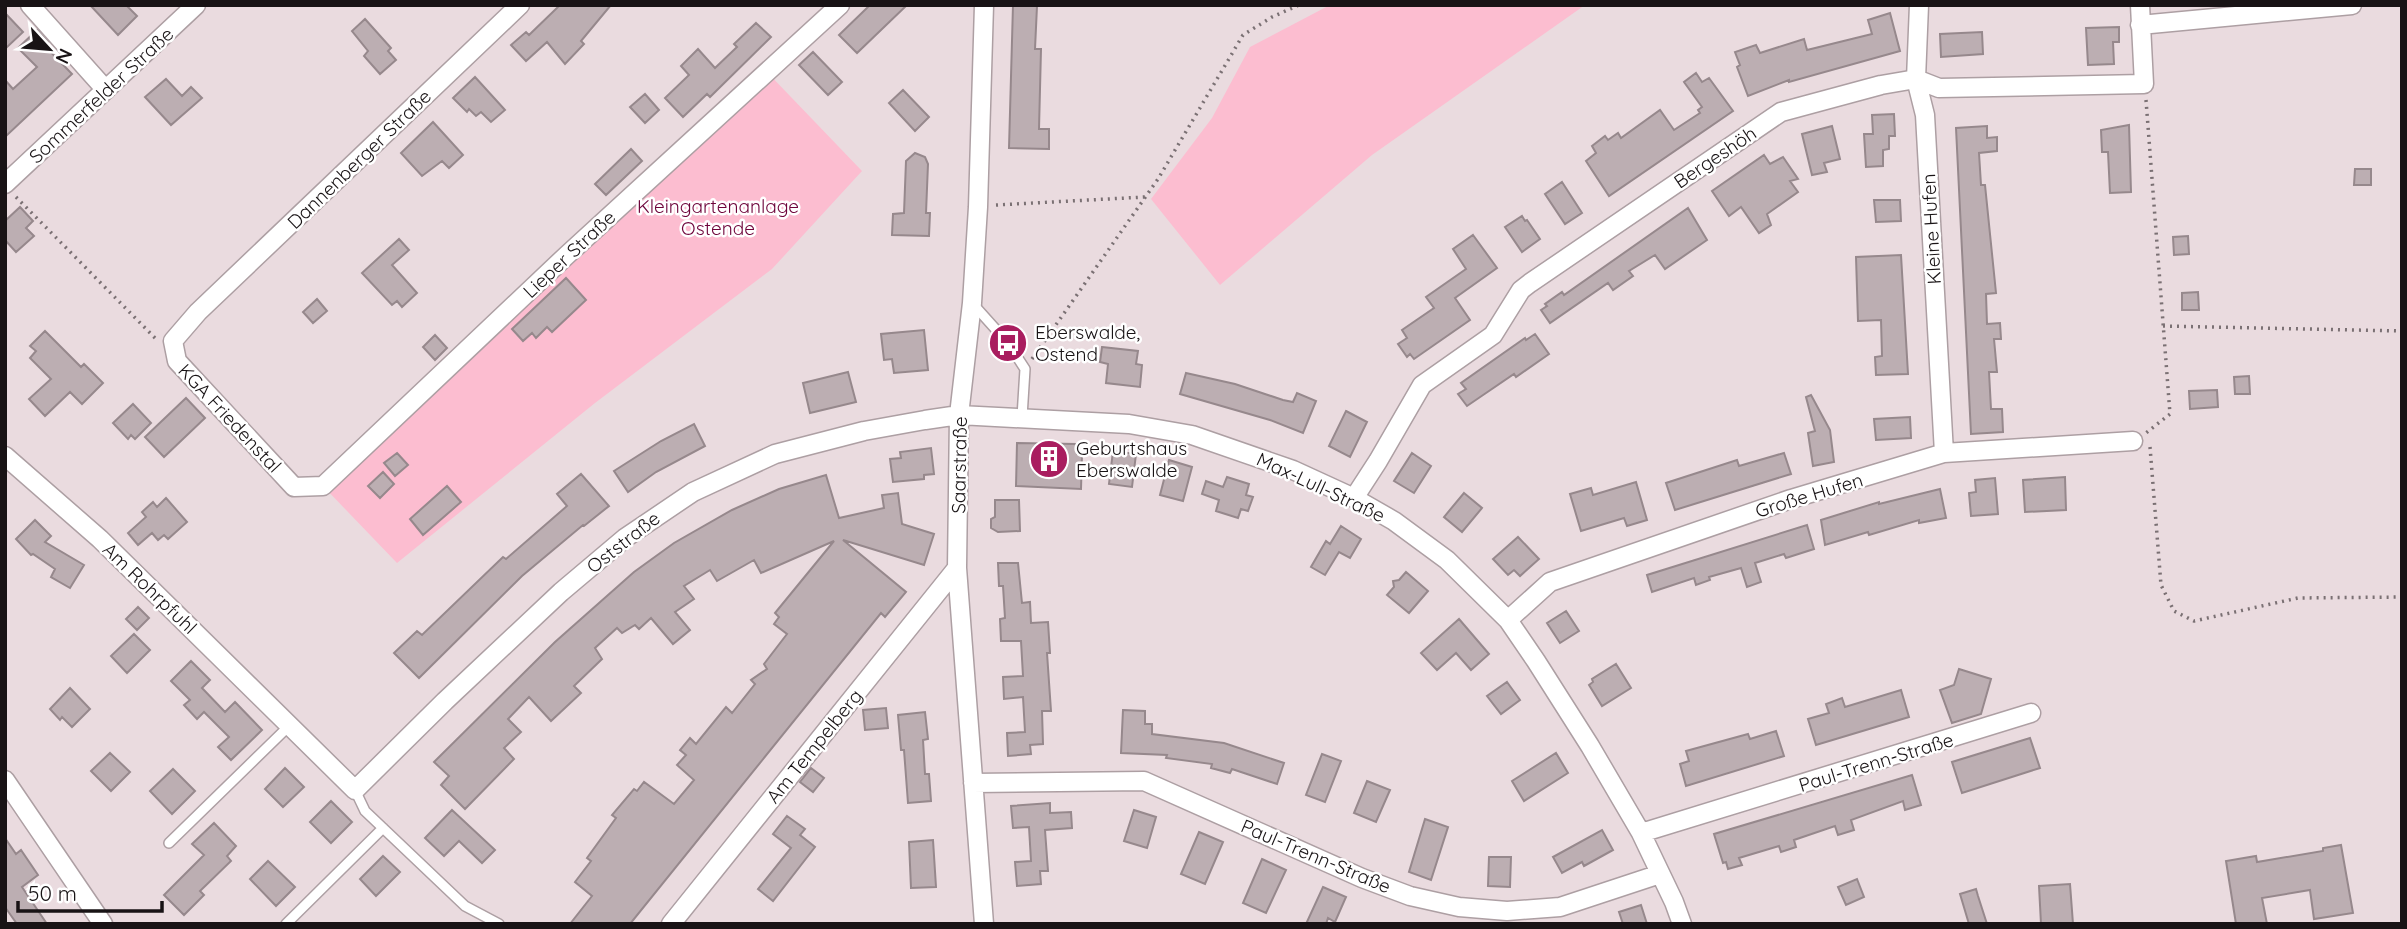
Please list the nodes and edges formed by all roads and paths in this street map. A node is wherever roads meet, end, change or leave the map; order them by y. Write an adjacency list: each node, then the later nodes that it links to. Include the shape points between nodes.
1 (30, 5): 13 (street)
2 (196, 5): 13 (street, Sommerfelder Straße)
3 (520, 5): 18 (street, Dannenberger Straße)
4 (840, 5): 29 (street, Lieper Straße, via 323,486)
5 (984, 5): 16 (street, Saarstraße)
6 (1299, 5): 15 (path, via 1243,35)
7 (1919, 5): 11 (street, Kleine Hufen)
8 (2140, 5): 10 (street)
9 (2352, 5): 10 (street)
10 (2140, 24): 12 (street)
11 (1916, 79): 12 (street, Bergeshöh, via 1939,88); 27 (street, Kleine Hufen, via 1925,116); 30 (street, Bergeshöh, via 1781,112 1530,283 1493,335 1422,385)
12 (2144, 84): 19 (path)
13 (106, 90): 14 (street, Sommerfelder Straße)
14 (10, 190): 21 (path)
15 (1144, 197): 16 (path); 22 (path)
16 (978, 207): 17 (street, Saarstraße)
17 (972, 303): 22 (lane); 23 (street, Saarstraße)
18 (198, 312): 21 (street, KGA Friedenstal, via 173,341)
19 (2163, 326): 20 (path); 25 (path, via 2170,414)
20 (2402, 331)
21 (177, 361): 29 (street, KGA Friedenstal)
22 (1025, 369): 24 (lane)
23 (959, 415): 24 (street, Max-Lull-Straße); 31 (street, Saarstraße); 38 (street, Oststraße, via 864,431 775,454 664,510 561,592)
24 (1022, 417): 30 (street, Max-Lull-Straße, via 1129,424 1192,435 1262,458)
25 (2148, 431): 26 (path); 32 (path, via 2161,585 2174,611 2194,621 2298,598)
26 (2133, 442): 27 (street, Große Hufen)
27 (1944, 453): 33 (street, Große Hufen, via 1791,499 1550,582)
28 (5, 456): 35 (street, Am Rohrpfuhl, via 100,539)
29 (294, 487)
30 (1354, 498): 33 (street, Max-Lull-Straße, via 1447,559)
31 (957, 568): 37 (street, Saarstraße); 46 (street, Am Tempelberg)
32 (2402, 597)
33 (1508, 620): 40 (street, Max-Lull-Straße)
34 (2031, 713): 40 (street, Paul-Trenn-Straße)
35 (291, 724): 38 (street, Am Rohrpfuhl); 41 (lane)
36 (5, 780): 43 (street)
37 (973, 783): 42 (street, Paul-Trenn-Straße, via 1144,781 1362,877 1410,896 1459,907 1507,911 1560,907); 47 (street, Saarstraße)
38 (355, 790): 39 (lane, via 365,811)
39 (383, 828): 44 (lane); 45 (lane, via 465,906)
40 (1641, 833): 42 (street, Max-Lull-Straße)
41 (169, 843)
42 (1660, 874): 48 (street, Max-Lull-Straße)
43 (103, 924)
44 (286, 924)
45 (499, 924)
46 (671, 924)
47 (984, 924)
48 (1682, 924)

